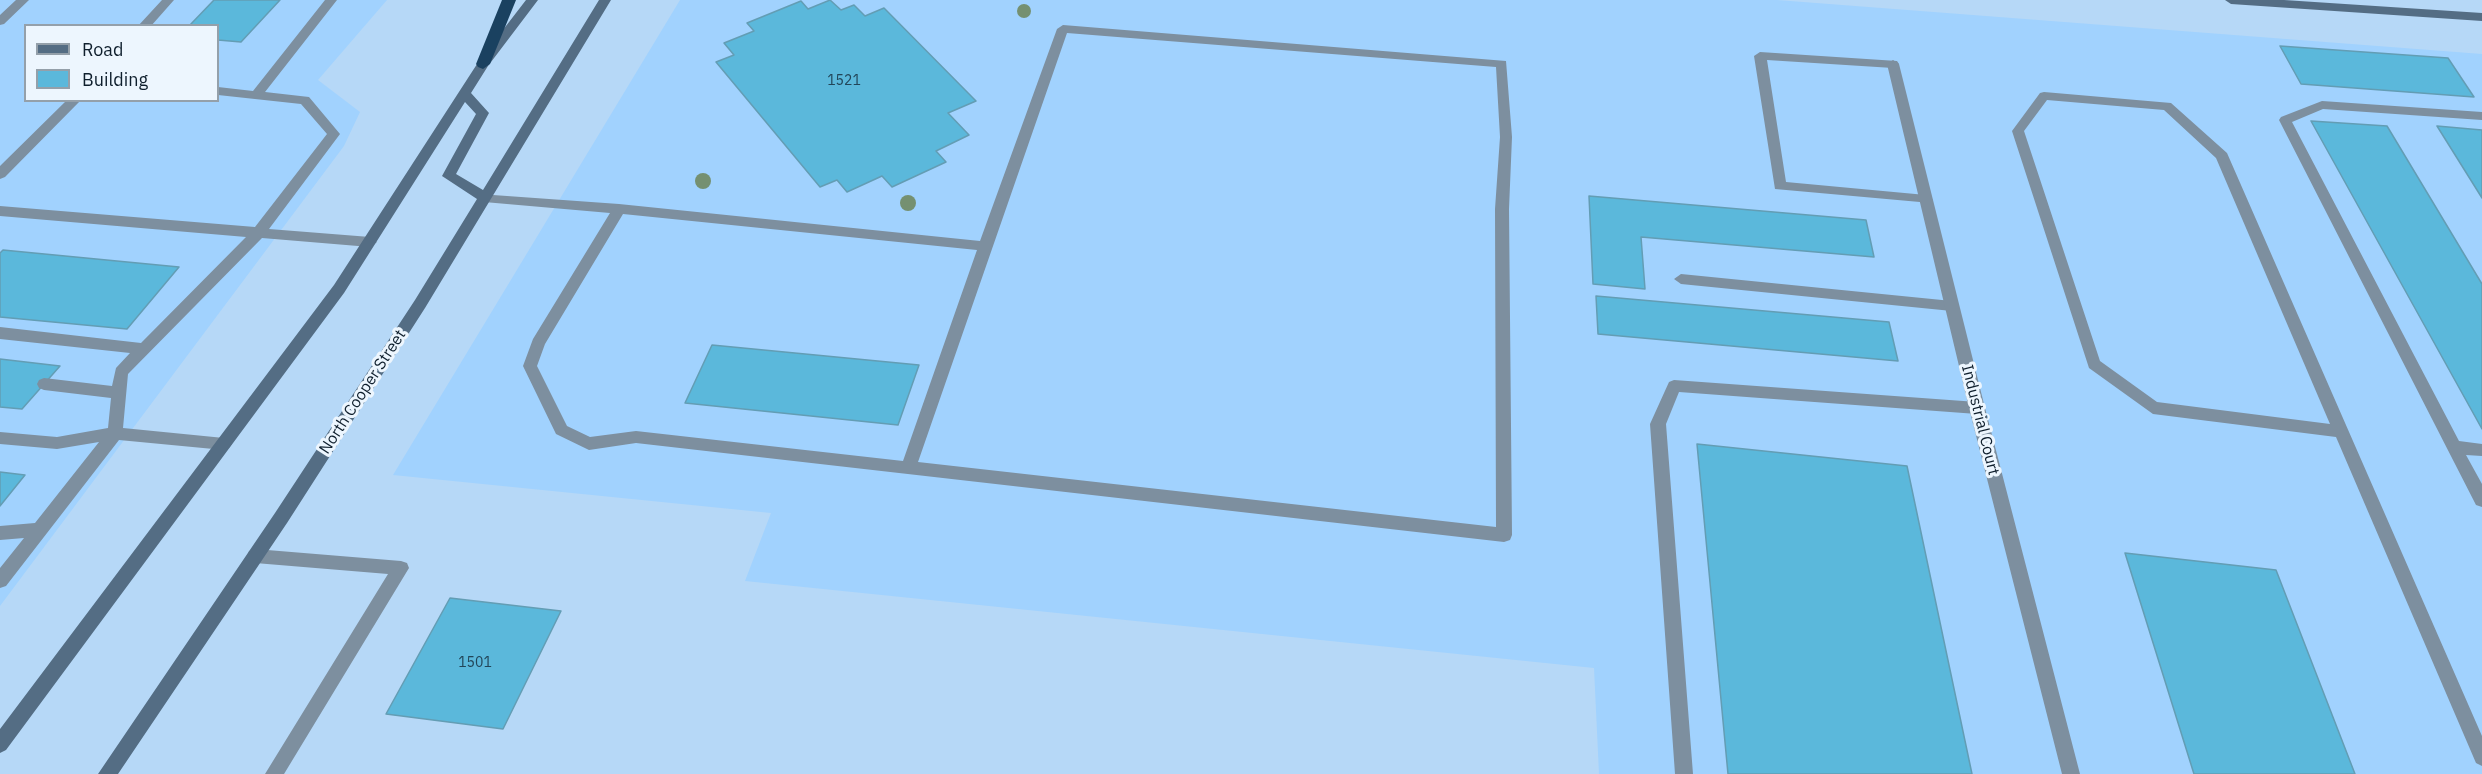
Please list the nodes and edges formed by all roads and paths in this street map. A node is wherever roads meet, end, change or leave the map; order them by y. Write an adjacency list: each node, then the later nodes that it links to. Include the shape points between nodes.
1 (24, 0): 10 (street)
2 (168, 0): 11 (street)
3 (331, 0): 15 (street)
4 (509, 0): 12 (highway)
5 (532, 0): 12 (main road)
6 (611, 0): 8 (main road, North Cooper Street)
7 (2231, 0): 9 (main road)
8 (601, 5): 19 (main road, North Cooper Street)
9 (2482, 17)
10 (0, 21)
11 (146, 24)
12 (483, 64): 14 (main road)
13 (219, 91): 15 (street)
14 (464, 94): 19 (main road, via 483,112 449,176); 24 (main road)
15 (256, 95): 23 (street, via 305,100 334,134)
16 (72, 102): 18 (street)
17 (2482, 116): 37 (street, via 2322,105 2285,120)
18 (0, 174)
19 (484, 197): 21 (street); 43 (main road, North Cooper Street, via 420,304)
20 (1926, 200): 20 (street, Industrial Court, via 1893,64 1760,56 1780,186); 27 (street, Industrial Court)
21 (619, 209): 25 (street); 39 (street, via 538,343 530,366 561,430 589,444 636,437)
22 (1, 212): 23 (street)
23 (258, 233): 24 (street); 29 (street)
24 (370, 242): 36 (main road)
25 (985, 246): 39 (street); 39 (street, via 1063,29 1502,64 1506,137 1502,209 1504,535)
26 (1681, 279): 27 (street)
27 (1952, 306): 32 (street, Industrial Court)
28 (0, 333): 29 (street)
29 (144, 349): 31 (street, via 121,372)
30 (44, 384): 31 (street)
31 (119, 393): 34 (street)
32 (1977, 408): 49 (street, via 1674,386 1658,424); 50 (street, Industrial Court)
33 (2340, 431): 33 (street, via 2222,156 2167,106 2044,96 2018,131 2094,364 2153,408); 46 (street)
34 (115, 433): 35 (street, via 57,443); 36 (street); 41 (street)
35 (0, 438)
36 (224, 444): 45 (main road)
37 (2454, 447): 38 (street); 40 (street)
38 (2482, 450)
39 (908, 468)
40 (2482, 500)
41 (39, 530): 42 (street); 44 (street)
42 (0, 533)
43 (255, 556): 47 (main road, North Cooper Street); 48 (street, via 401,568)
44 (0, 580)
45 (0, 744)
46 (2482, 756)
47 (107, 774)
48 (274, 774)
49 (1684, 774)
50 (2071, 774)

